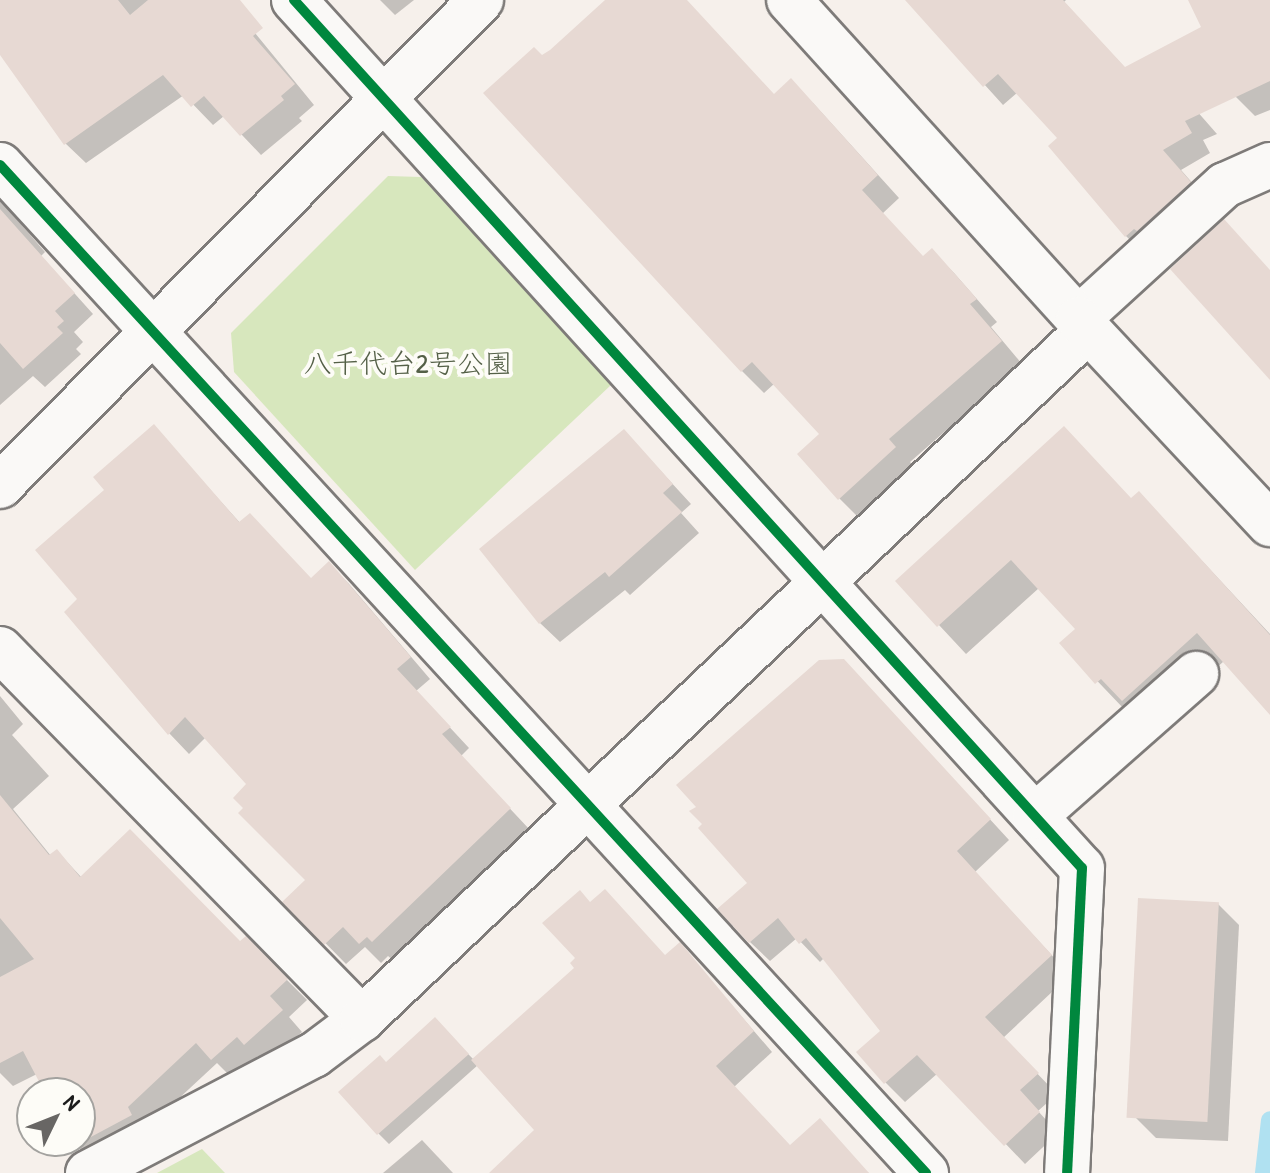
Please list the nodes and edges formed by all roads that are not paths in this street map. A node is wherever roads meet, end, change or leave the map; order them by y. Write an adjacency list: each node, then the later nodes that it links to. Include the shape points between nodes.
1 (294, 0): 4 (street)
2 (481, 0): 4 (street)
3 (789, 0): 7 (street)
4 (385, 96): 8 (street); 11 (street)
5 (0, 165): 8 (street)
6 (1270, 165): 7 (street, via 1225,185)
7 (1083, 324): 10 (street); 11 (street)
8 (156, 331): 9 (street); 14 (street)
9 (0, 486)
10 (1270, 524)
11 (822, 581): 14 (street); 15 (street)
12 (0, 649): 16 (street)
13 (1196, 674): 15 (street)
14 (590, 803): 16 (street); 18 (street)
15 (1035, 816): 19 (street, via 1082,868)
16 (362, 1019): 17 (street, via 314,1055)
17 (88, 1173)
18 (926, 1173)
19 (1067, 1173)

